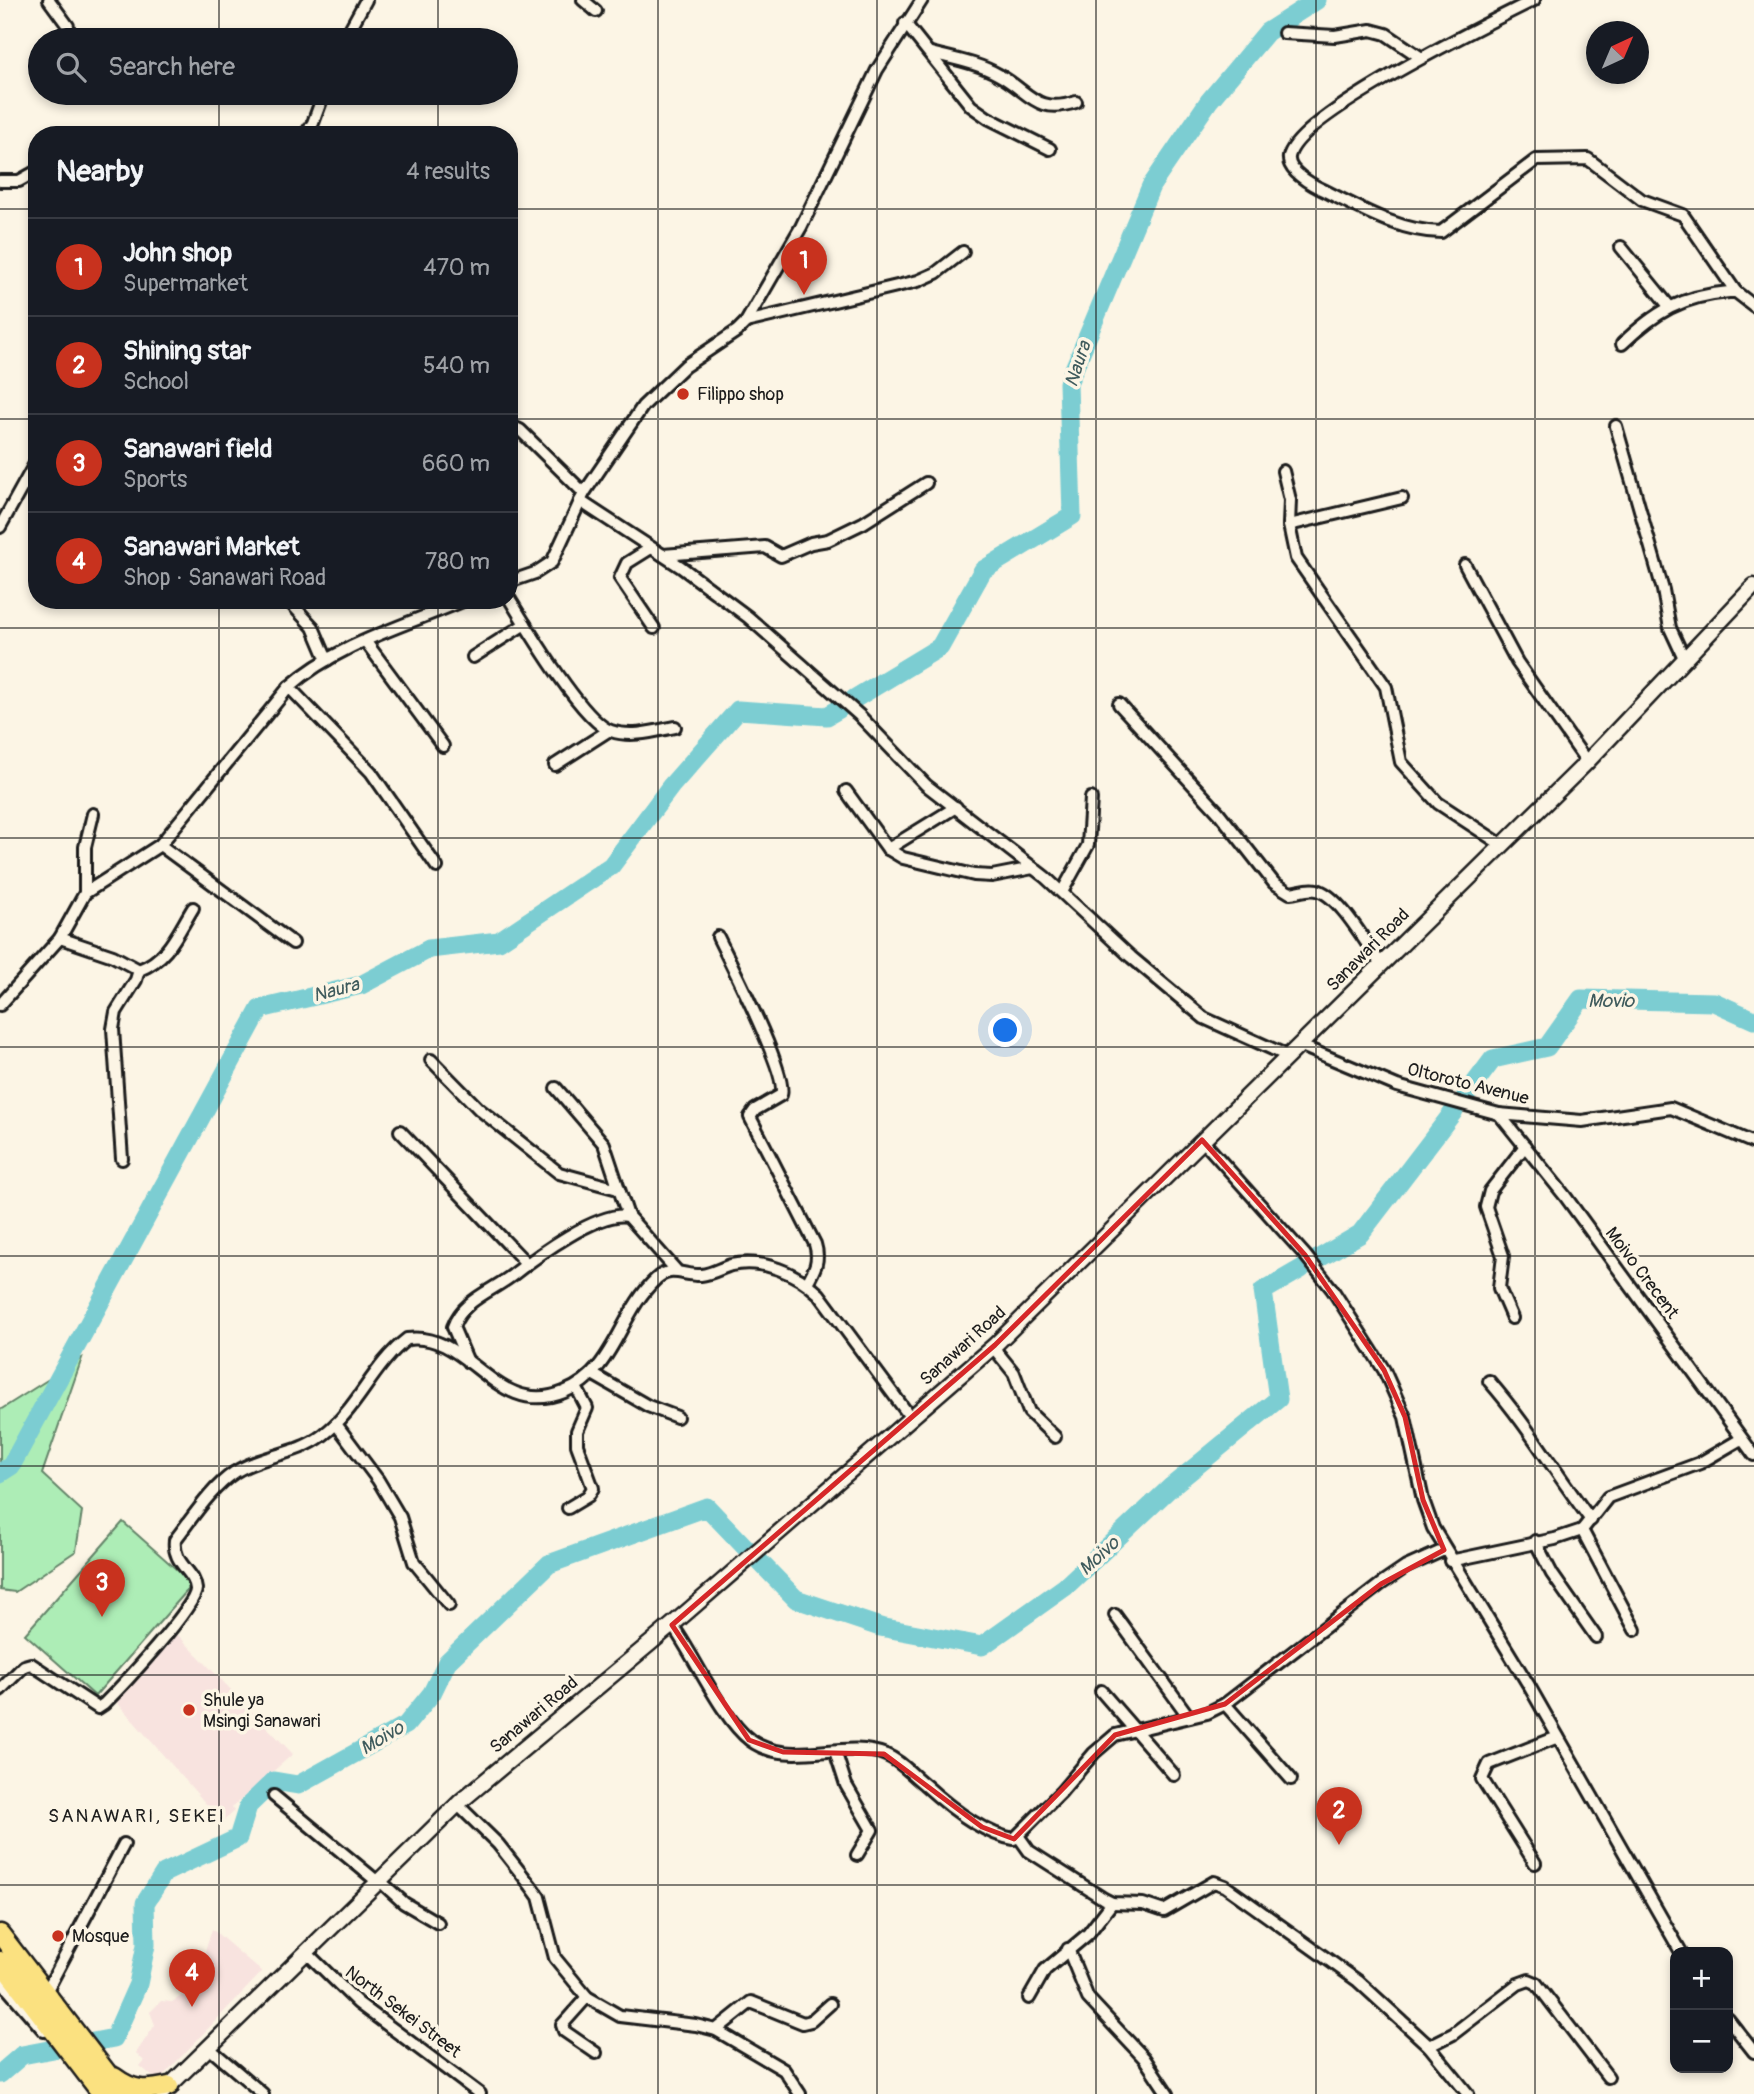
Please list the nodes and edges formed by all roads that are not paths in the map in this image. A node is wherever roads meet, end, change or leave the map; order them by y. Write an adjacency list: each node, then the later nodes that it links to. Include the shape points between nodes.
1 (49, 0): 10 (street)
2 (366, 0): 11 (street)
3 (583, 0): 8 (street)
4 (922, 0): 9 (street)
5 (1508, 0): 7 (street)
6 (1534, 0): 7 (street)
7 (1517, 9): 14 (street)
8 (596, 11)
9 (905, 23): 13 (street); 26 (street, via 877,70 801,227)
10 (68, 26)
11 (351, 28)
12 (1284, 33): 14 (street, via 1335,36 1376,31)
13 (931, 53): 15 (street, via 987,69 1050,107); 18 (street, via 971,106)
14 (1420, 57): 23 (street, via 1318,124 1289,155 1294,170 1357,207 1410,228 1441,232 1536,160 1588,159 1642,200 1683,215)
15 (1076, 102)
16 (320, 105): 17 (street)
17 (311, 126)
18 (1050, 149)
19 (28, 176): 20 (street)
20 (0, 181)
21 (1621, 247): 24 (street)
22 (963, 252): 26 (street, via 918,281)
23 (1735, 292): 24 (street, via 1713,293); 25 (street)
24 (1669, 306): 27 (street)
25 (1754, 306)
26 (746, 322): 33 (street, via 685,366 643,406)
27 (1622, 344)
28 (1616, 426): 49 (street, via 1670,628)
29 (518, 429): 33 (street)
30 (1283, 471): 35 (street, via 1290,500)
31 (28, 476): 36 (street)
32 (926, 483): 38 (street, via 828,540 781,556 765,547)
33 (582, 497): 37 (street); 40 (street, via 552,562)
34 (1402, 498): 35 (street)
35 (1289, 524): 63 (street, via 1301,569 1386,687 1401,762 1438,803)
36 (0, 527)
37 (651, 548): 38 (street); 46 (street, via 627,563 620,578)
38 (663, 555): 60 (street, via 748,617 849,706 920,780)
39 (1465, 565): 56 (street, via 1517,662)
40 (518, 579)
41 (1754, 586): 49 (street, Sanawari Road)
42 (296, 609): 50 (street, via 313,628)
43 (445, 609): 47 (street)
44 (516, 609): 45 (street)
45 (525, 624): 48 (street); 54 (street, via 583,706)
46 (654, 628)
47 (366, 642): 50 (street); 55 (street)
48 (473, 657)
49 (1684, 658): 56 (street, Sanawari Road)
50 (327, 660): 51 (street)
51 (289, 687): 62 (street); 65 (street, via 371,772)
52 (1119, 704): 73 (street, via 1219,813 1274,883 1290,893 1314,889 1326,893)
53 (675, 727): 54 (street, via 629,735)
54 (608, 731): 57 (street)
55 (443, 746)
56 (1587, 762): 63 (street, Sanawari Road)
57 (555, 765)
58 (846, 791): 64 (street)
59 (1091, 798): 67 (street, via 1088,845)
60 (956, 807): 64 (street); 66 (street)
61 (93, 814): 68 (street, via 85,847)
62 (160, 845): 68 (street); 72 (street)
63 (1502, 845): 73 (street, Sanawari Road)
64 (888, 849): 66 (street, via 904,858 974,875)
65 (437, 867)
66 (1033, 868): 67 (street)
67 (1062, 892): 77 (street, via 1204,1018)
68 (85, 893): 71 (street)
69 (193, 908): 74 (street, via 165,954)
70 (718, 937): 90 (street, via 775,1060 782,1086 780,1095 750,1117 815,1244 816,1268)
71 (60, 938): 74 (street); 75 (street)
72 (293, 943)
73 (1381, 964): 76 (street, Sanawari Road)
74 (139, 970): 85 (street, via 116,1012 113,1029)
75 (0, 1005)
76 (1299, 1045): 77 (street, Sanawari Road); 80 (street, Oltoroto Avenue, via 1397,1086)
77 (1287, 1056): 82 (street, Sanawari Road)
78 (432, 1060): 86 (street, via 479,1108 559,1174)
79 (556, 1088): 86 (street, via 604,1144)
80 (1499, 1114): 83 (street, Oltoroto Avenue, via 1582,1121 1671,1108); 84 (street, Moivo Crecent)
81 (400, 1131): 88 (street)
82 (1202, 1140): 92 (street, Sanawari Road); 107 (street, via 1332,1289 1384,1370 1405,1417 1423,1500)
83 (1754, 1143)
84 (1525, 1146): 91 (street, via 1490,1191 1486,1207 1503,1256 1499,1288); 101 (street, Moivo Crecent)
85 (122, 1158)
86 (618, 1189): 87 (street)
87 (628, 1216): 88 (street, via 617,1216 553,1245); 89 (street)
88 (526, 1264): 93 (street, via 487,1290 455,1321)
89 (676, 1270): 90 (street, via 702,1275 749,1264 768,1266); 94 (street, via 661,1274 643,1294)
90 (807, 1283): 98 (street)
91 (1513, 1318)
92 (993, 1347): 98 (street, Sanawari Road); 100 (street, via 1014,1373 1029,1412)
93 (468, 1362): 96 (street, via 526,1398 543,1399); 99 (street, via 432,1339 407,1339 377,1367)
94 (594, 1375): 96 (street); 97 (street)
95 (1489, 1381): 104 (street, via 1516,1411)
96 (576, 1387): 103 (street, via 587,1408 577,1431 577,1445 593,1488 589,1496)
97 (677, 1417)
98 (911, 1418): 110 (street, Sanawari Road)
99 (336, 1423): 108 (street, via 400,1517 414,1562); 113 (street, via 302,1448 235,1472 209,1497 175,1540 174,1549 195,1584 195,1594 183,1615 104,1704 91,1703 31,1664)
100 (1055, 1437)
101 (1741, 1439): 102 (street, Moivo Crecent); 104 (street, via 1700,1463 1608,1497)
102 (1754, 1455)
103 (568, 1508)
104 (1591, 1520): 105 (street)
105 (1582, 1530): 106 (street); 111 (street)
106 (1535, 1541): 107 (street); 112 (street)
107 (1447, 1556): 115 (street, via 1414,1563 1381,1584); 118 (street)
108 (449, 1605)
109 (1115, 1615): 116 (street)
110 (672, 1625): 119 (street, via 749,1740 783,1752); 123 (street, Sanawari Road)
111 (1635, 1630)
112 (1596, 1637)
113 (0, 1689)
114 (1101, 1690): 117 (street)
115 (1225, 1704): 116 (street); 121 (street)
116 (1189, 1717): 117 (street)
117 (1135, 1729): 120 (street); 124 (street, via 1104,1744)
118 (1558, 1737): 127 (street, via 1489,1764 1482,1779); 132 (street)
119 (835, 1751): 124 (street, via 884,1754 982,1827 1003,1837); 126 (street, via 846,1785 872,1829)
120 (1174, 1775)
121 (1291, 1779)
122 (274, 1796): 128 (street)
123 (458, 1805): 128 (street, Sanawari Road); 138 (street, via 498,1844 539,1897 555,1958)
124 (1019, 1837): 129 (street, via 1029,1851)
125 (124, 1844): 137 (street)
126 (857, 1855)
127 (1535, 1863)
128 (379, 1882): 130 (street); 134 (street, Sanawari Road)
129 (1112, 1903): 133 (street, via 1088,1934); 144 (street, via 1143,1903 1164,1911 1214,1882 1220,1883 1339,1966)
130 (438, 1923)
131 (0, 1934): 137 (highway)
132 (1678, 1947)
133 (1068, 1949): 139 (street, via 1045,1970); 156 (street, via 1088,1998 1144,2058)
134 (308, 1954): 145 (street, Sanawari Road); 154 (street, North Sekei Street, via 358,2003)
135 (0, 1961): 143 (highway)
136 (0, 1980): 143 (street, via 46,2034)
137 (46, 1992): 148 (highway)
138 (587, 1997): 142 (street, via 620,2016); 147 (street, via 562,2025)
139 (1029, 1998)
140 (830, 2004): 142 (street, via 803,2023 751,2002)
141 (1733, 2025): 146 (street)
142 (716, 2030): 155 (street, via 784,2070)
143 (56, 2032): 151 (highway)
144 (1429, 2046): 149 (street, via 1453,2035 1529,1980 1536,1983); 157 (street)
145 (209, 2048): 150 (street, Sanawari Road); 153 (street)
146 (1754, 2052)
147 (596, 2053)
148 (102, 2065): 150 (highway, via 129,2088); 152 (highway)
149 (1608, 2077)
150 (166, 2091)
151 (102, 2094)
152 (123, 2094)
153 (263, 2094)
154 (480, 2094)
155 (800, 2094)
156 (1168, 2094)
157 (1468, 2094)

